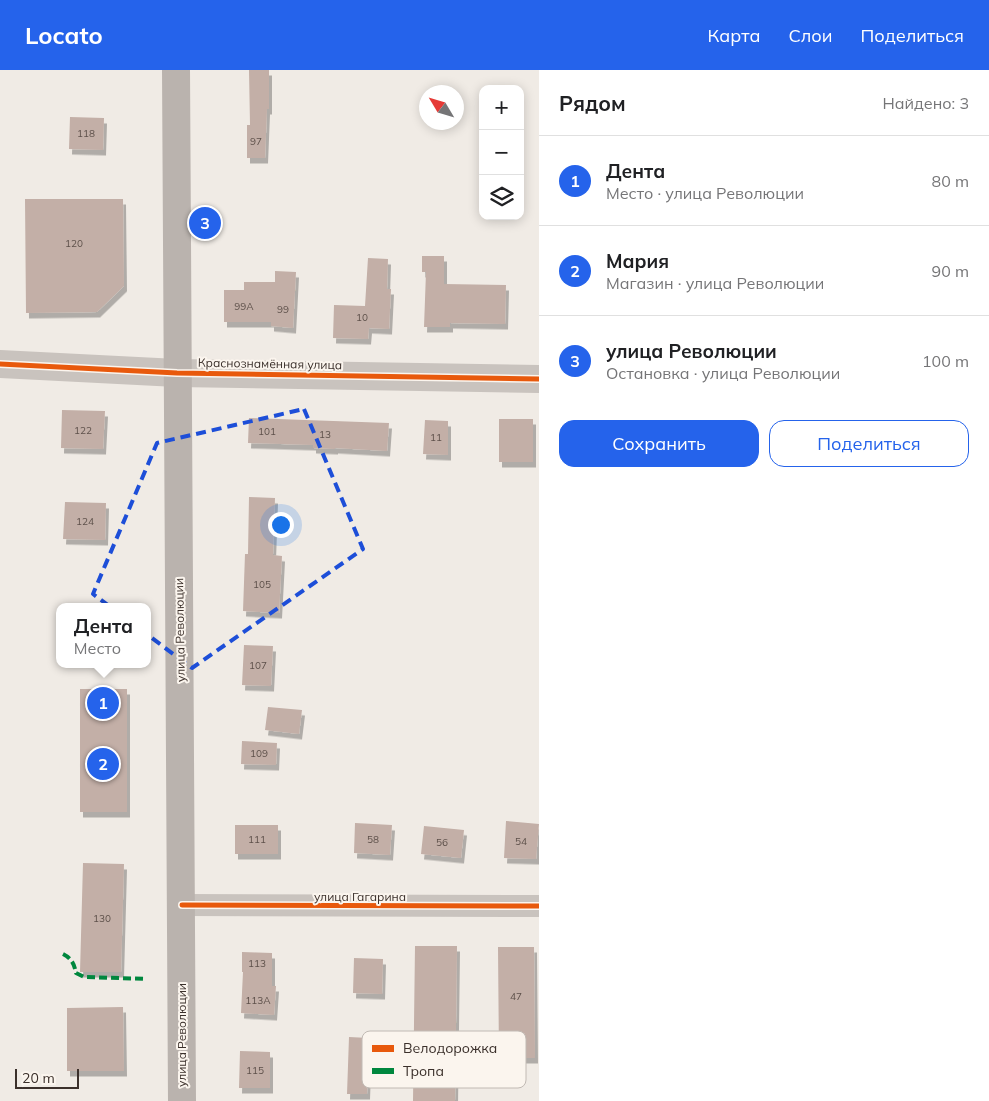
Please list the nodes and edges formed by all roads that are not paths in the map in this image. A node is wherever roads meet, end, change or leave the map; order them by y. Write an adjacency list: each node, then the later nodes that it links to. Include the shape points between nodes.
1 (176, 70): 3 (main road, улица Революции)
2 (0, 364): 3 (street, Краснознамённая улица)
3 (177, 373): 4 (street, Краснознамённая улица); 5 (main road, улица Революции)
4 (539, 379)
5 (182, 905): 6 (street, улица Гагарина); 7 (main road, улица Революции)
6 (539, 906)
7 (182, 1101)

